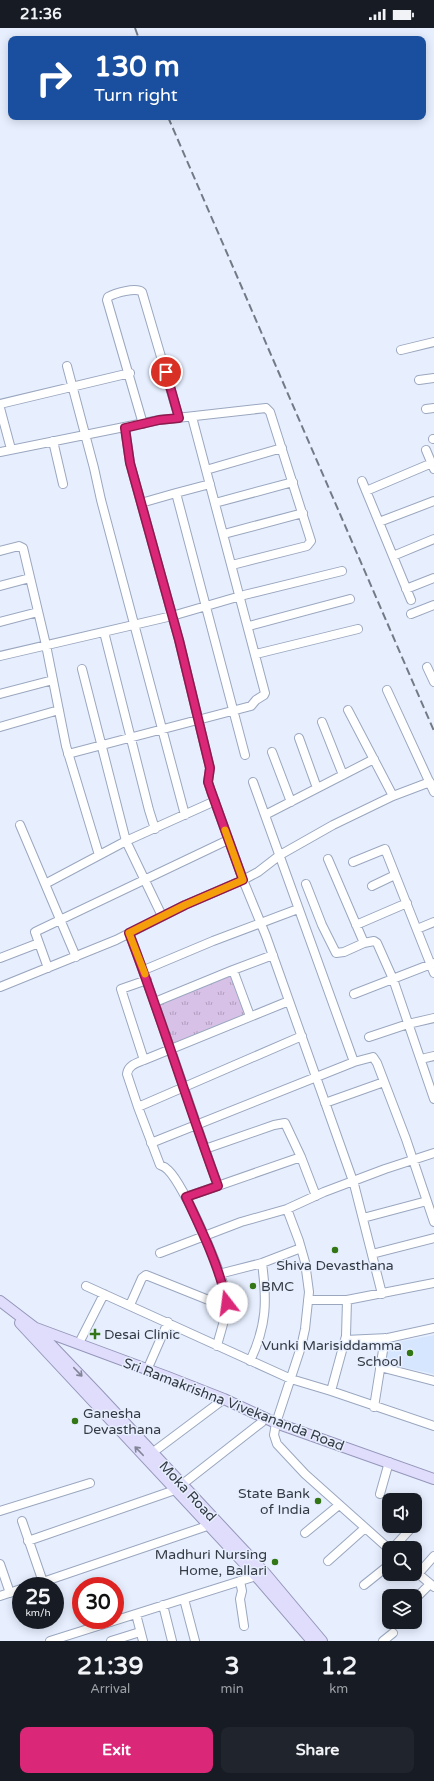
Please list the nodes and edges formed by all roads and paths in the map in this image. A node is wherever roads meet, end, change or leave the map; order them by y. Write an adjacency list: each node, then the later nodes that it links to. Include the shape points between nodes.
1 (434, 342): 2 (street)
2 (401, 350)
3 (67, 366): 7 (street)
4 (130, 373): 7 (street); 11 (street, via 107,300 114,294 137,290 142,292); 12 (street)
5 (434, 378): 6 (street)
6 (419, 380)
7 (74, 388): 8 (street); 14 (street)
8 (0, 404)
9 (0, 408): 17 (street)
10 (192, 416): 11 (street); 16 (street, via 266,408 270,412); 21 (street)
11 (179, 418): 12 (street)
12 (143, 424): 13 (street)
13 (125, 428): 14 (street); 29 (street, via 130,463)
14 (86, 435): 15 (street); 52 (street)
15 (53, 442): 17 (street); 24 (street)
16 (282, 448): 21 (street); 23 (street)
17 (11, 449): 19 (street)
18 (426, 450): 20 (street)
19 (0, 452)
20 (433, 466): 26 (street)
21 (206, 470): 25 (street)
22 (362, 480): 26 (street)
23 (293, 482): 30 (street); 31 (street)
24 (63, 484)
25 (210, 484): 27 (street); 30 (street)
26 (366, 491): 32 (street)
27 (176, 493): 29 (street); 47 (street)
28 (434, 501): 32 (street)
29 (141, 503): 50 (street)
30 (215, 503): 33 (street)
31 (303, 513): 33 (street); 37 (street, via 311,538 310,544)
32 (379, 522): 36 (street)
33 (224, 534): 37 (street)
34 (434, 539): 36 (street)
35 (0, 551): 39 (street, via 21,546)
36 (393, 556): 42 (street)
37 (232, 566): 43 (street)
38 (342, 571): 43 (street)
39 (30, 578): 41 (street); 48 (street)
40 (434, 578): 42 (street)
41 (0, 586)
42 (406, 589): 45 (street)
43 (241, 596): 47 (street); 53 (street)
44 (350, 600): 53 (street)
45 (411, 600)
46 (434, 605): 49 (street)
47 (207, 607): 50 (street); 66 (street)
48 (38, 612): 51 (street); 56 (street)
49 (410, 614)
50 (172, 616): 52 (street); 68 (street)
51 (0, 622)
52 (135, 625): 55 (street); 71 (street)
53 (249, 626): 57 (street)
54 (358, 629): 57 (street)
55 (104, 632): 56 (street); 72 (street)
56 (46, 645): 58 (street); 61 (street)
57 (256, 654): 66 (street, via 266,693 251,706)
58 (0, 656)
59 (427, 667): 62 (street)
60 (82, 669): 74 (street)
61 (53, 680): 64 (street); 65 (street)
62 (434, 682)
63 (387, 690): 81 (street)
64 (0, 694)
65 (59, 710): 70 (street); 76 (street)
66 (234, 710): 68 (street); 77 (street)
67 (348, 710): 78 (street)
68 (199, 720): 71 (street); 85 (street, via 210,768 208,782)
69 (322, 722): 79 (street)
70 (0, 727)
71 (162, 729): 72 (street); 87 (street)
72 (131, 737): 74 (street); 90 (street)
73 (299, 738): 82 (street)
74 (101, 745): 76 (street); 92 (street)
75 (272, 752): 86 (street)
76 (68, 754): 93 (street)
77 (245, 755)
78 (374, 760): 79 (street); 84 (street)
79 (343, 775): 82 (street)
80 (253, 782): 88 (street)
81 (430, 782): 83 (street); 84 (street)
82 (318, 788): 86 (street)
83 (434, 792)
84 (393, 796): 94 (street, via 333,825)
85 (214, 801): 87 (street); 91 (street)
86 (291, 802): 88 (street)
87 (186, 815): 90 (street)
88 (265, 815): 94 (street)
89 (20, 825): 100 (street)
90 (155, 829): 92 (street)
91 (228, 840): 98 (street); 99 (street)
92 (126, 841): 93 (street); 98 (street)
93 (99, 855): 100 (street)
94 (280, 855): 99 (street); 104 (street)
95 (328, 859): 109 (street)
96 (353, 862): 97 (street, via 385,849)
97 (395, 874): 102 (street); 103 (street)
98 (145, 880): 105 (street); 106 (street)
99 (243, 880): 105 (street); 108 (street)
100 (45, 884): 106 (street)
101 (306, 884): 113 (street, via 336,953)
102 (372, 886)
103 (407, 903): 109 (street); 110 (street)
104 (298, 909): 108 (street); 137 (street)
105 (162, 916): 111 (street)
106 (61, 919): 112 (street, via 35,932); 115 (street)
107 (434, 922): 110 (street)
108 (260, 923): 114 (street); 119 (street)
109 (356, 925): 113 (street)
110 (417, 929): 117 (street)
111 (129, 933): 115 (street); 119 (street)
112 (38, 943): 116 (street); 118 (street)
113 (364, 943): 122 (street, via 377,943)
114 (273, 955): 120 (street); 126 (street)
115 (76, 957): 118 (street)
116 (0, 958)
117 (432, 964): 121 (street); 122 (street)
118 (48, 968): 124 (street)
119 (144, 970): 123 (street)
120 (233, 970): 127 (street); 128 (street)
121 (434, 973)
122 (393, 979): 125 (street); 130 (street)
123 (147, 980): 127 (street); 136 (street, via 121,990)
124 (0, 987)
125 (354, 994)
126 (289, 1001): 128 (street); 131 (street)
127 (155, 1002): 133 (street)
128 (250, 1016): 133 (street)
129 (434, 1018): 130 (street)
130 (408, 1024): 132 (street); 135 (street)
131 (302, 1036): 138 (street); 140 (street)
132 (369, 1037)
133 (172, 1048): 136 (street); 140 (street)
134 (434, 1056): 135 (street)
135 (421, 1059): 141 (street)
136 (144, 1060): 143 (street, via 127,1069)
137 (354, 1062): 138 (street); 139 (street, via 372,1056)
138 (316, 1077): 142 (street); 144 (street)
139 (384, 1082): 142 (street); 149 (street)
140 (183, 1088): 143 (street); 144 (street)
141 (434, 1099)
142 (325, 1103): 150 (street)
143 (138, 1107): 145 (street)
144 (196, 1125): 145 (street); 146 (street)
145 (151, 1143): 153 (street, via 160,1165 168,1170)
146 (205, 1149): 148 (street, via 285,1123); 151 (street)
147 (434, 1153): 149 (street)
148 (301, 1157): 151 (street); 152 (street)
149 (413, 1160): 150 (street); 154 (street)
150 (353, 1182): 152 (street); 156 (street)
151 (218, 1186): 153 (street)
152 (316, 1196): 155 (street)
153 (186, 1197): 158 (street)
154 (427, 1201): 156 (street); 157 (street)
155 (287, 1209): 158 (street, via 241,1222); 160 (street)
156 (363, 1218): 162 (street)
157 (434, 1222)
158 (205, 1236): 161 (street); 164 (street)
159 (434, 1238): 162 (street)
160 (301, 1248): 163 (street); 169 (street, via 308,1278)
161 (160, 1253)
162 (372, 1254): 168 (street)
163 (262, 1263): 164 (street); 184 (street, via 266,1288 265,1317 261,1335)
164 (218, 1274): 173 (street)
165 (434, 1283): 168 (street)
166 (86, 1286): 167 (street)
167 (104, 1294): 172 (street); 181 (street)
168 (382, 1294): 170 (street)
169 (308, 1300): 170 (street); 187 (street, via 305,1329)
170 (347, 1300): 180 (street)
171 (0, 1301): 177 (main road)
172 (130, 1306): 173 (street, via 142,1278 146,1275); 175 (street)
173 (226, 1307): 182 (street)
174 (0, 1309): 176 (main road)
175 (168, 1322): 182 (street); 186 (street)
176 (22, 1325): 177 (main road); 183 (main road)
177 (34, 1327): 181 (main road, Sri Ramakrishna Vivekananda Road); 183 (main road)
178 (434, 1328): 179 (street)
179 (385, 1338): 180 (street); 185 (street)
180 (345, 1340): 189 (street)
181 (79, 1343): 186 (main road, Sri Ramakrishna Vivekananda Road)
182 (217, 1346): 184 (street)
183 (48, 1347): 195 (main road, Moka Road, one-way to 195); 199 (main road, Moka Road, one-way to 183)
184 (250, 1361): 187 (street)
185 (380, 1367): 188 (street); 191 (street)
186 (147, 1370): 190 (main road, Sri Ramakrishna Vivekananda Road)
187 (291, 1379): 189 (street); 193 (street)
188 (434, 1381)
189 (331, 1391): 191 (street)
190 (224, 1399): 192 (main road, Sri Ramakrishna Vivekananda Road); 195 (street)
191 (374, 1407): 194 (street)
192 (264, 1418): 193 (main road, Sri Ramakrishna Vivekananda Road); 199 (street)
193 (276, 1423): 196 (main road, Sri Ramakrishna Vivekananda Road); 201 (street, via 274,1435 278,1444 305,1474)
194 (434, 1426)
195 (152, 1453): 199 (main road, Moka Road)
196 (389, 1462): 197 (main road, Sri Ramakrishna Vivekananda Road); 200 (street)
197 (434, 1479)
198 (90, 1484): 202 (street)
199 (179, 1488): 204 (main road, Moka Road); 208 (street)
200 (380, 1494)
201 (339, 1505): 205 (street); 206 (street)
202 (0, 1511)
203 (22, 1521): 208 (street)
204 (213, 1524): 216 (main road, Moka Road); 218 (street); 238 (main road, Moka Road, via 265,1573)
205 (365, 1528): 210 (street); 212 (street)
206 (304, 1533)
207 (407, 1533): 209 (street)
208 (28, 1541): 217 (street)
209 (399, 1541)
210 (382, 1542)
211 (434, 1556): 214 (street)
212 (328, 1561)
213 (0, 1564): 223 (street)
214 (422, 1567)
215 (382, 1571): 221 (street)
216 (256, 1576): 220 (street); 237 (main road, Moka Road)
217 (41, 1577)
218 (58, 1577)
219 (422, 1577): 222 (street)
220 (240, 1581): 226 (street); 229 (street)
221 (364, 1585)
222 (432, 1586): 224 (street)
223 (10, 1593): 225 (street)
224 (422, 1594)
225 (0, 1596)
226 (184, 1598): 227 (street); 236 (street)
227 (163, 1605): 228 (street); 235 (street)
228 (136, 1614): 230 (street); 233 (street)
229 (244, 1626)
230 (140, 1632): 232 (street); 234 (street)
231 (393, 1633): 239 (street)
232 (115, 1640)
233 (50, 1641)
234 (143, 1641)
235 (172, 1641)
236 (195, 1641)
237 (312, 1641)
238 (322, 1641)
239 (383, 1641)

